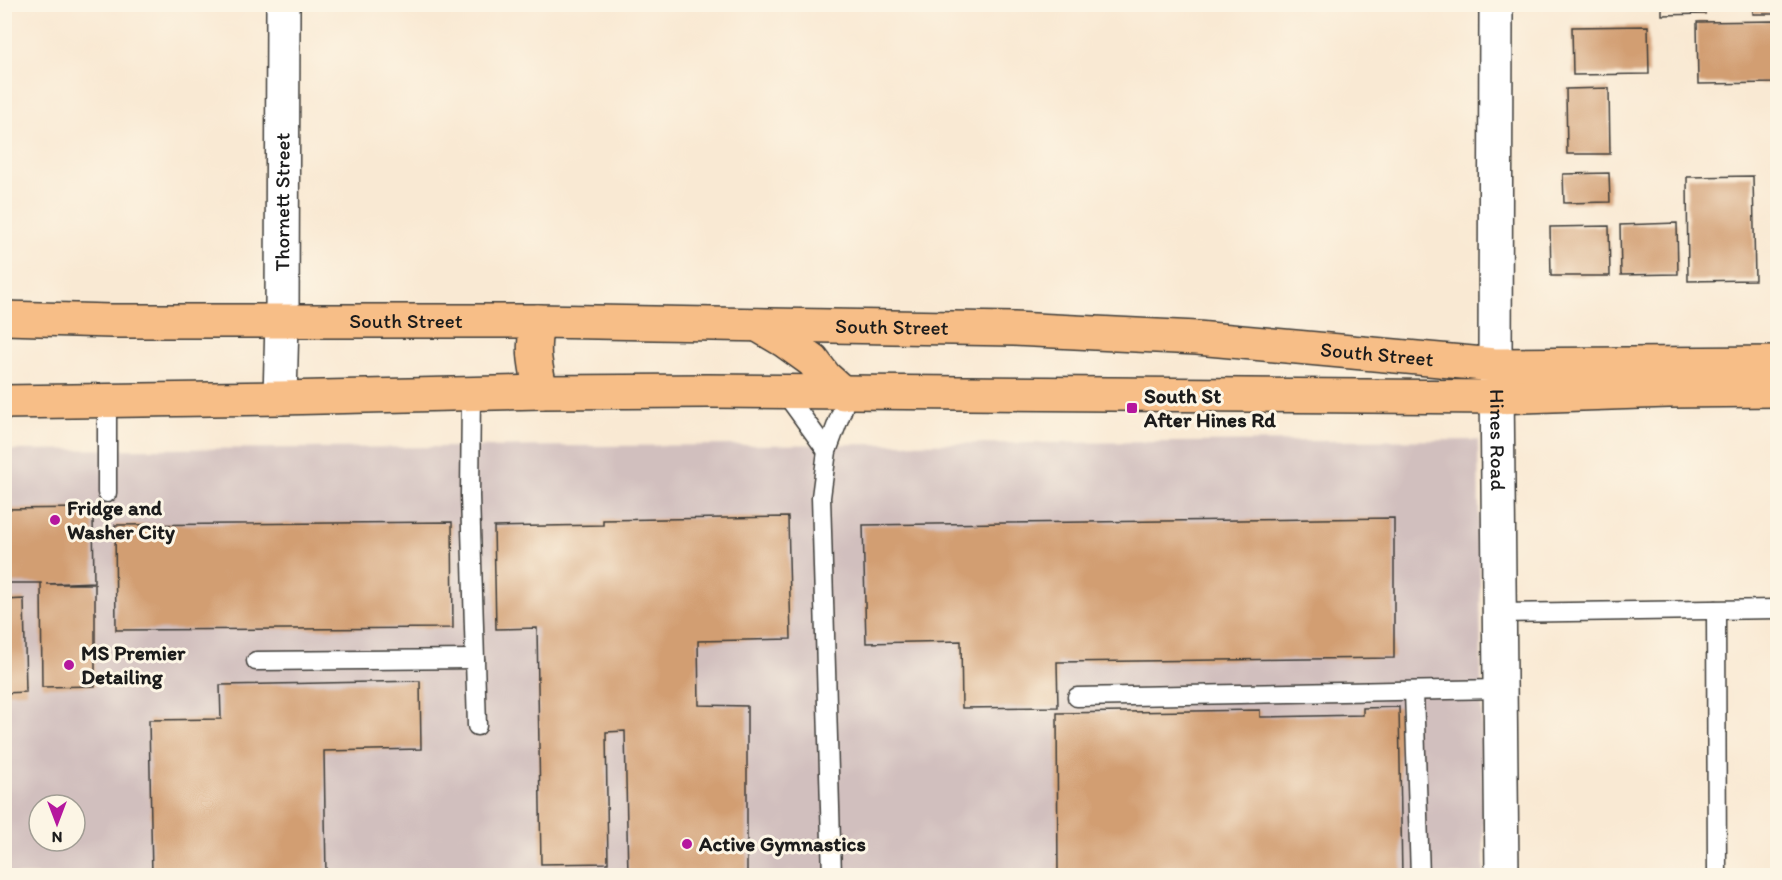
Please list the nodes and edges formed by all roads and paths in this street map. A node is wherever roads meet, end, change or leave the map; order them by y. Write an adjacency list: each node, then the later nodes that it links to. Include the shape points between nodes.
1 (284, 4): 4 (street, Thornett Street)
2 (1496, 4): 8 (street, Hines Road)
3 (4, 318): 4 (main road, South Street)
4 (282, 321): 5 (main road, South Street); 14 (street, Thornett Street)
5 (538, 321): 6 (main road, South Street); 10 (main road, via 534,360)
6 (758, 325): 8 (main road, South Street, via 1014,329 1197,338); 13 (main road, via 813,361)
7 (1778, 363): 8 (main road, South Street)
8 (1496, 381): 9 (main road, South Street, via 1669,391); 13 (main road, South Street); 21 (street, Hines Road)
9 (1778, 390)
10 (541, 392): 11 (main road, South Street); 12 (main road, South Street)
11 (471, 393): 14 (main road, South Street); 22 (lane)
12 (785, 393): 13 (main road, South Street); 17 (lane)
13 (843, 393): 17 (lane, via 843,408)
14 (280, 398): 15 (main road, South Street)
15 (107, 401): 16 (main road, South Street); 18 (lane)
16 (4, 402)
17 (827, 451): 28 (lane, via 821,497)
18 (107, 493)
19 (1778, 609): 20 (lane)
20 (1716, 610): 21 (lane); 31 (lane)
21 (1498, 613): 24 (street, Hines Road)
22 (475, 659): 23 (lane); 27 (lane)
23 (256, 661)
24 (1500, 688): 25 (lane); 30 (street, Hines Road)
25 (1414, 690): 26 (lane); 29 (lane)
26 (1077, 697)
27 (477, 726)
28 (832, 876)
29 (1420, 876)
30 (1502, 876)
31 (1717, 876)

